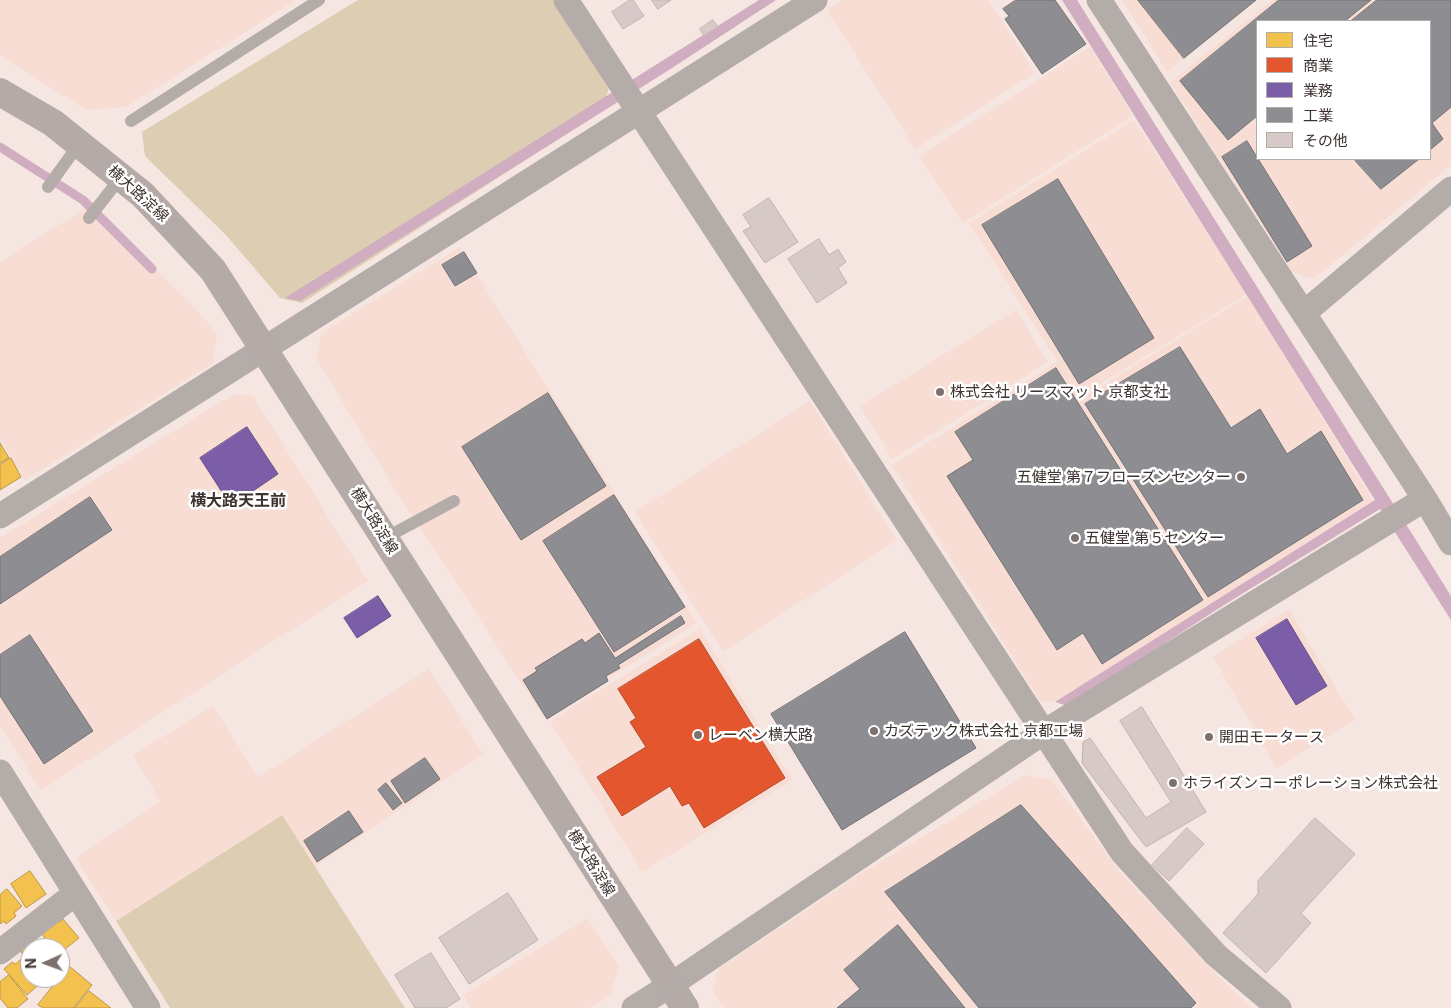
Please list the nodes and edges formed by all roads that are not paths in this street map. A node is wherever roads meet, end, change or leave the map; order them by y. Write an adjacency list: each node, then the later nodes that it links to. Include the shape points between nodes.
1 (319, 0): 7 (lane)
2 (566, 0): 6 (street)
3 (815, 0): 6 (street)
4 (1099, 0): 13 (street)
5 (0, 92): 8 (street, 横大路淀線, via 53,123)
6 (640, 112): 14 (street); 20 (street)
7 (131, 121)
8 (78, 144): 9 (street, 横大路淀線); 10 (lane)
9 (121, 177): 12 (lane); 14 (street, 横大路淀線, via 143,195 213,270)
10 (48, 187)
11 (1451, 189): 13 (street)
12 (88, 218)
13 (1304, 313): 16 (street)
14 (264, 348): 17 (street); 18 (street, 横大路淀線)
15 (454, 500): 18 (lane)
16 (1420, 503): 19 (street); 20 (street)
17 (0, 516)
18 (385, 538): 24 (street, 横大路淀線)
19 (1451, 543)
20 (1044, 732): 24 (street); 28 (street, via 1122,852 1216,955)
21 (0, 772): 22 (street)
22 (76, 893): 23 (street); 25 (street)
23 (0, 952)
24 (669, 986): 26 (street); 27 (street, 横大路淀線)
25 (148, 1008)
26 (634, 1008)
27 (684, 1008)
28 (1279, 1008)

